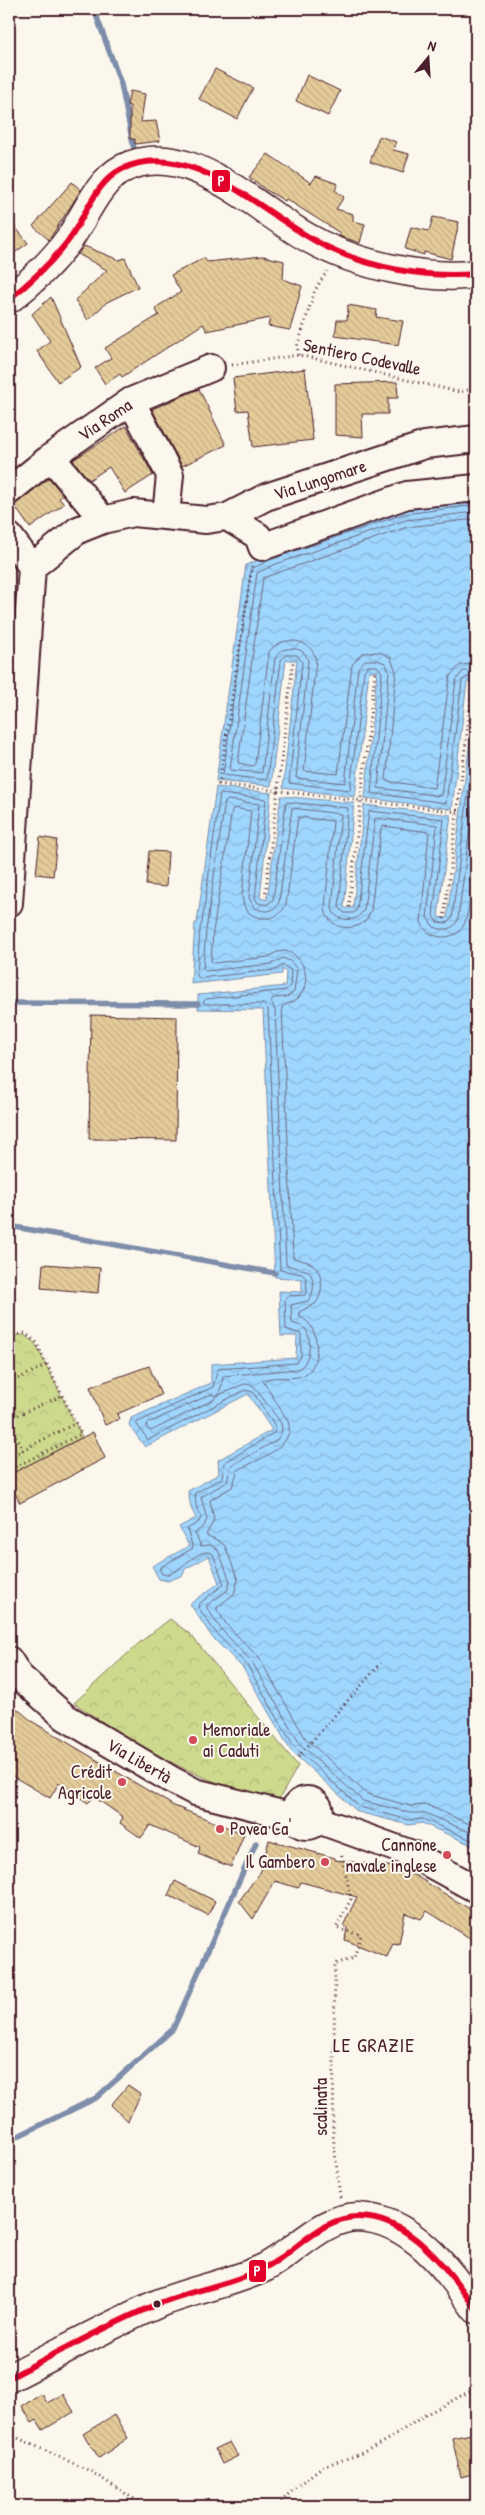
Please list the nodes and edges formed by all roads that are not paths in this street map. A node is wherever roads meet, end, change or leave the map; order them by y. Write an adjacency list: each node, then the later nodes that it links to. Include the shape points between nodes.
1 (476, 274): 2 (main road, via 454,278 388,268 348,257 280,222 219,179 160,160 122,170 104,185 69,239 37,278)
2 (9, 299)
3 (212, 368): 4 (street, Via Roma)
4 (131, 401): 6 (street, Via Roma); 9 (street, via 170,476)
5 (476, 439): 10 (street, Via Lungomare, via 425,446 266,497)
6 (51, 457): 8 (street, Via Roma); 11 (street)
7 (476, 488): 10 (street, via 407,495 262,547 258,536)
8 (9, 491)
9 (166, 516): 10 (street, Via Lungomare, via 206,520); 11 (street, Via Lungomare, via 133,513)
10 (227, 517)
11 (103, 520): 13 (street, Via Lungomare, via 78,530)
12 (9, 536): 13 (street)
13 (32, 567): 14 (street)
14 (9, 903)
15 (9, 1660): 16 (street, Via Libertà, via 19,1676 65,1717 195,1792 306,1818 412,1854)
16 (476, 1889)
17 (476, 2309): 18 (main road, via 452,2275 420,2243 400,2229 377,2220 343,2219 325,2227 266,2267 155,2305)
18 (9, 2378)

